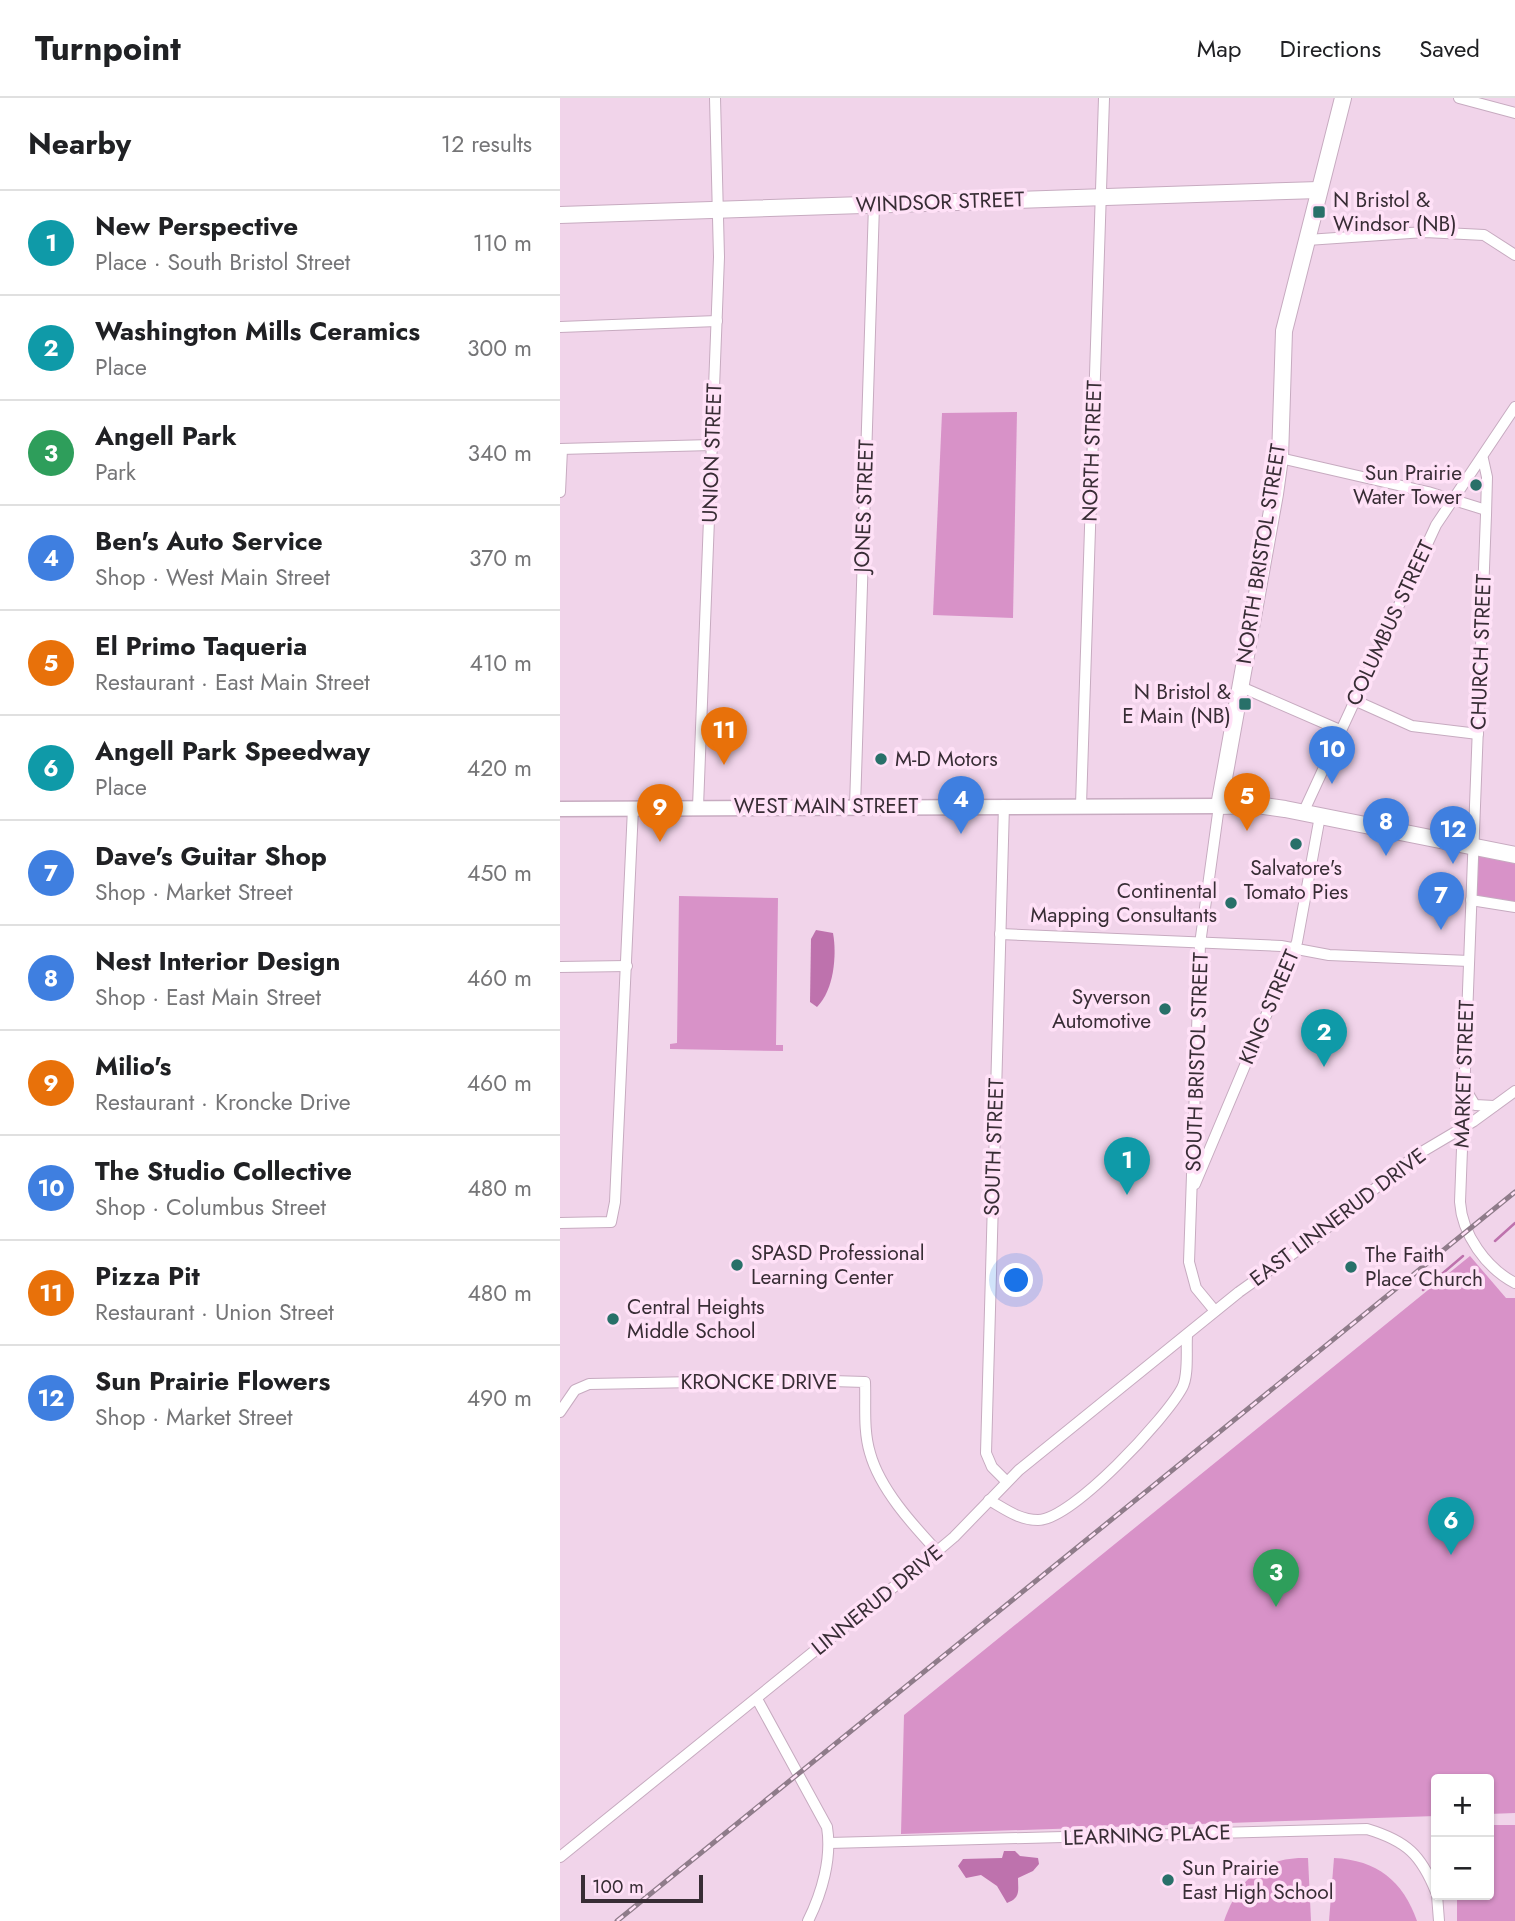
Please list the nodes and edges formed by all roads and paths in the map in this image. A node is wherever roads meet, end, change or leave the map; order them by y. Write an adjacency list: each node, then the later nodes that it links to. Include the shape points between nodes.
1 (715, 98): 11 (street, UNION STREET)
2 (1104, 98): 9 (street, NORTH STREET)
3 (1343, 98): 7 (main road, NORTH BRISTOL STREET)
4 (1460, 98): 5 (street)
5 (1477, 100): 6 (street)
6 (1515, 113)
7 (1319, 190): 8 (main road, WINDSOR STREET); 12 (main road, NORTH BRISTOL STREET)
8 (1279, 191): 9 (main road, WINDSOR STREET); 12 (main road, via 1302,200)
9 (1102, 196): 10 (main road, WINDSOR STREET); 31 (street, NORTH STREET)
10 (874, 205): 11 (main road, WINDSOR STREET); 34 (street, JONES STREET)
11 (719, 210): 13 (main road, WINDSOR STREET); 16 (street, UNION STREET)
12 (1314, 212): 14 (main road, NORTH BRISTOL STREET)
13 (560, 215)
14 (1307, 240): 15 (street, via 1425,232 1484,235); 21 (main road, NORTH BRISTOL STREET, via 1284,331)
15 (1515, 255)
16 (717, 321): 17 (street); 19 (street, UNION STREET)
17 (560, 327)
18 (1515, 407): 22 (street, COLUMBUS STREET)
19 (712, 445): 20 (street); 33 (street, UNION STREET)
20 (561, 449): 23 (street)
21 (1280, 458): 24 (street); 26 (main road, NORTH BRISTOL STREET)
22 (1483, 459): 24 (street, COLUMBUS STREET); 25 (street, CHURCH STREET)
23 (560, 492)
24 (1452, 499): 25 (street); 27 (street, COLUMBUS STREET)
25 (1486, 510): 29 (street, CHURCH STREET)
26 (1239, 686): 28 (street); 32 (main road, NORTH BRISTOL STREET)
27 (1354, 699): 28 (street, COLUMBUS STREET); 29 (street, via 1412,726)
28 (1340, 730): 37 (street, COLUMBUS STREET)
29 (1478, 734): 39 (street, CHURCH STREET)
30 (1004, 805): 31 (main road, WEST MAIN STREET); 34 (main road, WEST MAIN STREET); 43 (street, SOUTH STREET)
31 (1081, 805): 32 (main road, WEST MAIN STREET)
32 (1219, 806): 37 (main road, via 1258,805); 44 (street, SOUTH BRISTOL STREET)
33 (698, 807): 34 (main road, WEST MAIN STREET); 35 (main road, WEST MAIN STREET)
34 (855, 807)
35 (633, 808): 36 (main road, WEST MAIN STREET); 47 (street)
36 (560, 809)
37 (1303, 813): 38 (main road)
38 (1320, 816): 39 (main road); 45 (street, KING STREET)
39 (1472, 846): 40 (main road); 41 (street, MARKET STREET)
40 (1515, 855)
41 (1471, 900): 42 (street); 46 (street, MARKET STREET)
42 (1515, 907)
43 (1000, 934): 44 (street); 59 (street, SOUTH STREET, via 986,1453)
44 (1200, 944): 45 (street); 53 (street, SOUTH BRISTOL STREET)
45 (1294, 948): 46 (street, via 1342,956); 53 (street, KING STREET)
46 (1469, 961): 49 (street, MARKET STREET)
47 (626, 966): 48 (street); 54 (street, via 611,1222)
48 (560, 967)
49 (1463, 1083): 51 (street, via 1471,1102); 52 (street, MARKET STREET)
50 (1515, 1091): 51 (street, EAST LINNERUD DRIVE)
51 (1495, 1106): 52 (street, EAST LINNERUD DRIVE)
52 (1461, 1130): 55 (street, MARKET STREET, via 1463,1223 1480,1252); 56 (street, EAST LINNERUD DRIVE, via 1415,1156)
53 (1193, 1191): 56 (street, SOUTH BRISTOL STREET, via 1189,1272)
54 (560, 1223)
55 (1514, 1282)
56 (1215, 1311): 57 (street, EAST LINNERUD DRIVE)
57 (1187, 1336): 59 (street, LINNERUD DRIVE); 60 (street, via 1183,1387 1098,1485 1041,1520 1018,1517)
58 (560, 1412): 61 (street, KRONCKE DRIVE, via 575,1390 589,1384 865,1382 866,1428 873,1463)
59 (1006, 1481): 60 (street, LINNERUD DRIVE)
60 (989, 1500): 61 (street, LINNERUD DRIVE)
61 (937, 1551): 62 (street, LINNERUD DRIVE)
62 (757, 1699): 63 (street, via 824,1819); 64 (street, LINNERUD DRIVE)
63 (828, 1843): 65 (street, LEARNING PLACE, via 1367,1829 1407,1847 1424,1864); 67 (street, via 820,1893)
64 (560, 1857)
65 (1431, 1880)
66 (1438, 1900): 68 (street, LEARNING PLACE)
67 (808, 1921)
68 (1439, 1921)

